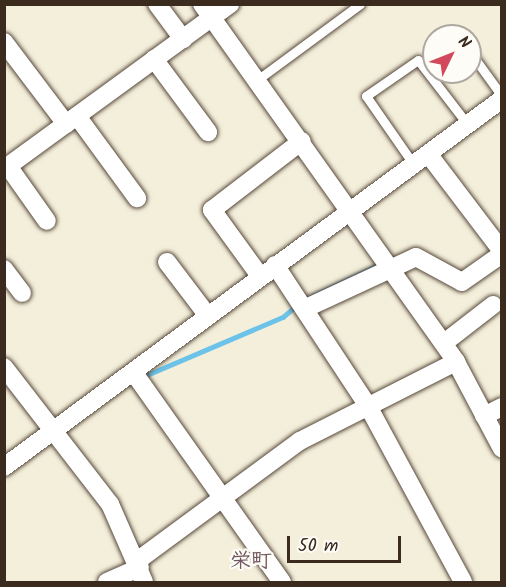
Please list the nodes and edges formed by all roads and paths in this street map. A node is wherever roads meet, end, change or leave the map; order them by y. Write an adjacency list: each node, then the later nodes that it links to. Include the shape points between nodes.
1 (157, 4): 5 (street)
2 (230, 4): 4 (street)
3 (360, 4): 9 (lane)
4 (207, 11): 5 (street); 9 (street)
5 (183, 39): 7 (street)
6 (4, 42): 11 (street)
7 (154, 59): 11 (street); 13 (street)
8 (482, 70): 10 (lane)
9 (257, 80): 14 (street)
10 (501, 98): 12 (street)
11 (71, 120): 17 (street); 18 (street)
12 (468, 125): 15 (street); 16 (lane, via 418,60 366,96)
13 (208, 132)
14 (302, 141): 19 (street); 26 (street, via 212,210)
15 (429, 155): 16 (street); 21 (street)
16 (414, 166): 19 (street)
17 (6, 168): 20 (street)
18 (137, 198)
19 (353, 211): 23 (street); 24 (street)
20 (47, 221)
21 (501, 252): 24 (street, via 462,282 416,257)
22 (167, 262): 30 (street)
23 (275, 265): 26 (street); 29 (street)
24 (391, 267): 29 (street); 31 (street)
25 (4, 269): 27 (street)
26 (260, 276): 30 (street)
27 (22, 293)
28 (493, 305): 31 (street)
29 (304, 309): 35 (street)
30 (208, 316): 34 (street)
31 (444, 343): 32 (street)
32 (456, 362): 35 (street); 37 (street)
33 (4, 367): 38 (street)
34 (134, 373): 38 (street); 41 (street)
35 (368, 406): 41 (street, via 300,441); 45 (street)
36 (501, 407): 37 (street)
37 (484, 416): 39 (street)
38 (53, 432): 40 (street); 42 (street, via 110,504)
39 (501, 449)
40 (4, 467)
41 (223, 501): 42 (street); 43 (street)
42 (140, 570): 44 (street)
43 (272, 579)
44 (108, 582)
45 (463, 582)

